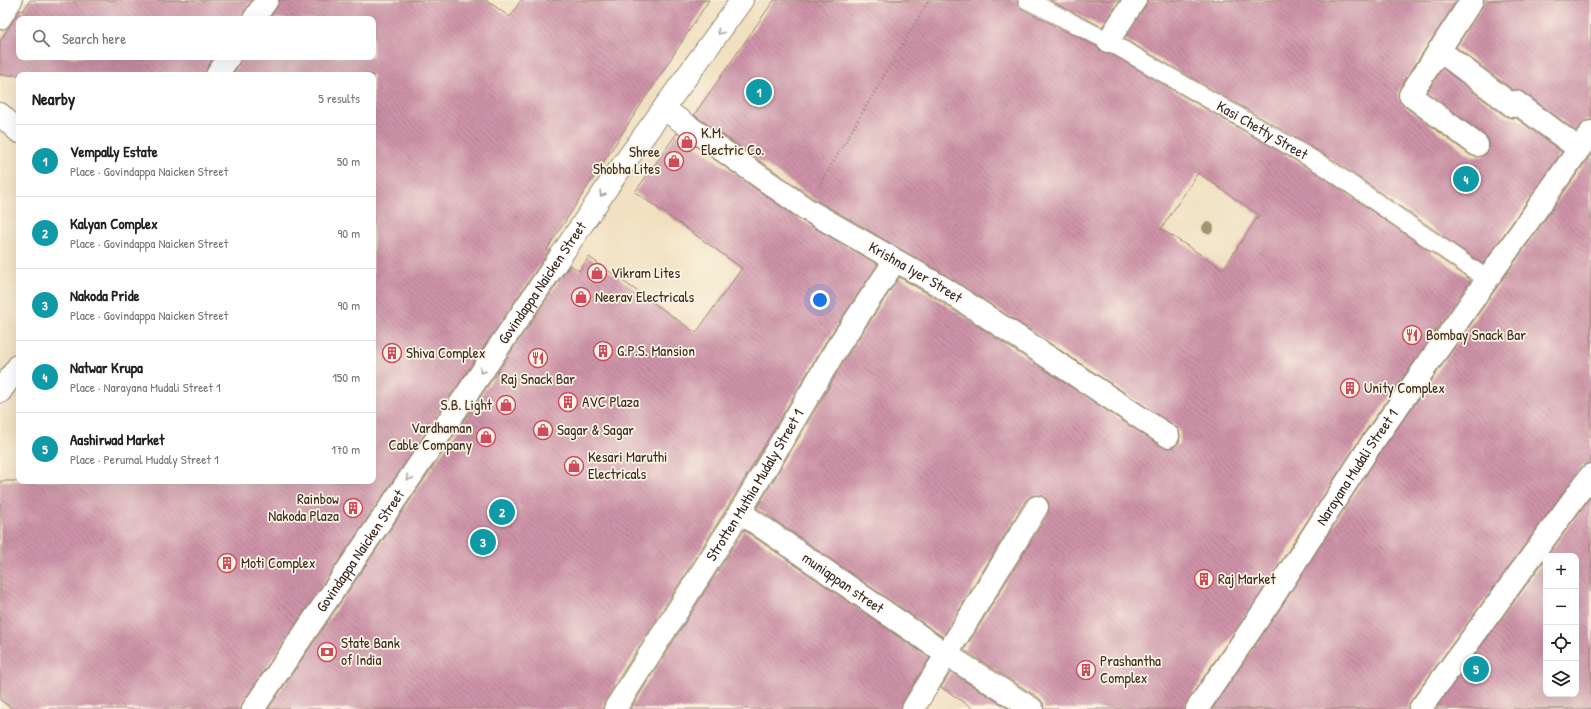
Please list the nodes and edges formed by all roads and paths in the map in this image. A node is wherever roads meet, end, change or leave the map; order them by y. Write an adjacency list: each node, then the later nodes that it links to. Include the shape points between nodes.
1 (11, 0): 9 (street)
2 (267, 0): 8 (street)
3 (742, 0): 14 (street, Govindappa Naicken Street, one-way to 14)
4 (929, 0): 19 (path)
5 (1027, 0): 10 (lane, Kasi Chetty Street)
6 (1135, 0): 10 (street)
7 (1472, 0): 11 (street)
8 (256, 16)
9 (0, 18)
10 (1108, 41): 21 (lane, Kasi Chetty Street, via 1324,166)
11 (1439, 50): 17 (street, via 1513,106 1516,102); 18 (street, via 1410,95)
12 (227, 60): 13 (street)
13 (220, 72)
14 (664, 109): 19 (street, Krishna Iyer Street); 29 (street, Govindappa Naicken Street, one-way to 29, via 617,173)
15 (0, 114): 16 (street)
16 (16, 129)
17 (1585, 140): 21 (street, Narayana Mudali Street 1)
18 (1477, 146)
19 (806, 209): 20 (street, Krishna Iyer Street)
20 (895, 261): 24 (street, Krishna Iyer Street, via 942,287); 27 (street, Strotten Muthia Mudaly Street 1, via 836,349)
21 (1487, 279): 33 (street, Narayana Mudali Street 1, via 1370,446)
22 (16, 369): 23 (street)
23 (0, 392)
24 (1168, 436)
25 (1591, 475): 34 (street)
26 (1037, 507): 28 (street)
27 (740, 512): 28 (street, muniappan street); 30 (street, Strotten Muthia Mudaly Street 1)
28 (946, 654): 31 (street); 32 (street, muniappan street)
29 (253, 709)
30 (615, 709)
31 (913, 709)
32 (1032, 709)
33 (1197, 709)
34 (1420, 709)

